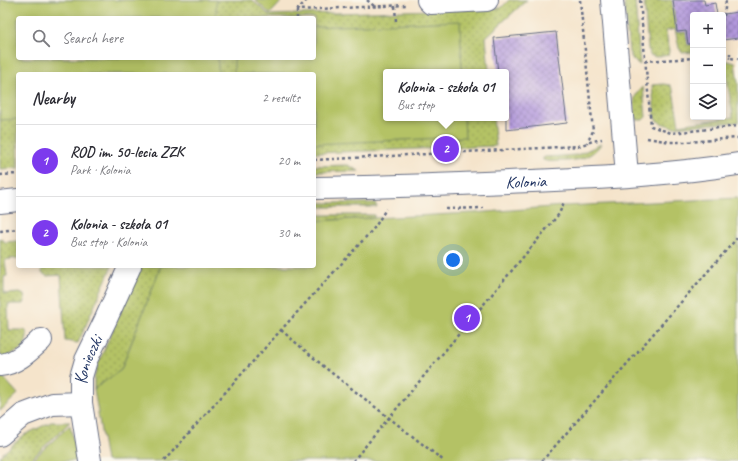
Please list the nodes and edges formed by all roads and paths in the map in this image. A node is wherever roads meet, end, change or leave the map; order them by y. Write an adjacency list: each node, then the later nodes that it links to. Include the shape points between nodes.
1 (306, 0): 11 (path)
2 (367, 0): 10 (path)
3 (488, 0): 8 (street)
4 (580, 0): 24 (path, via 593,131)
5 (612, 0): 23 (street)
6 (640, 0): 20 (path)
7 (726, 0): 12 (path)
8 (430, 1): 9 (path)
9 (395, 6): 10 (path); 14 (path)
10 (374, 7): 11 (path)
11 (297, 10): 13 (path)
12 (724, 12)
13 (297, 16)
14 (396, 22)
15 (730, 53): 18 (path)
16 (726, 57): 18 (path)
17 (690, 58): 20 (path)
18 (730, 58): 19 (path)
19 (738, 59)
20 (645, 61): 21 (path, via 651,126 671,133)
21 (738, 126)
22 (738, 138): 23 (path, via 687,142 652,138)
23 (625, 139): 24 (path, via 602,139); 29 (street)
24 (587, 144): 25 (path, via 557,148)
25 (316, 160)
26 (738, 164): 29 (street, Kolonia, via 690,171)
27 (16, 174): 28 (path)
28 (0, 175)
29 (627, 175): 30 (street, Kolonia)
30 (316, 188)
31 (563, 206): 41 (path)
32 (382, 218): 37 (path)
33 (16, 229): 34 (path)
34 (0, 231)
35 (738, 237): 47 (path)
36 (129, 268): 40 (street, Konieczki, via 86,360 82,376)
37 (280, 330): 41 (path); 44 (path)
38 (42, 340): 39 (street, via 25,355)
39 (0, 366)
40 (81, 403): 42 (street, via 52,404 23,416); 43 (street, Konieczki)
41 (389, 418): 45 (path); 46 (path)
42 (0, 435)
43 (90, 461)
44 (164, 461)
45 (353, 461)
46 (444, 461)
47 (542, 461)

